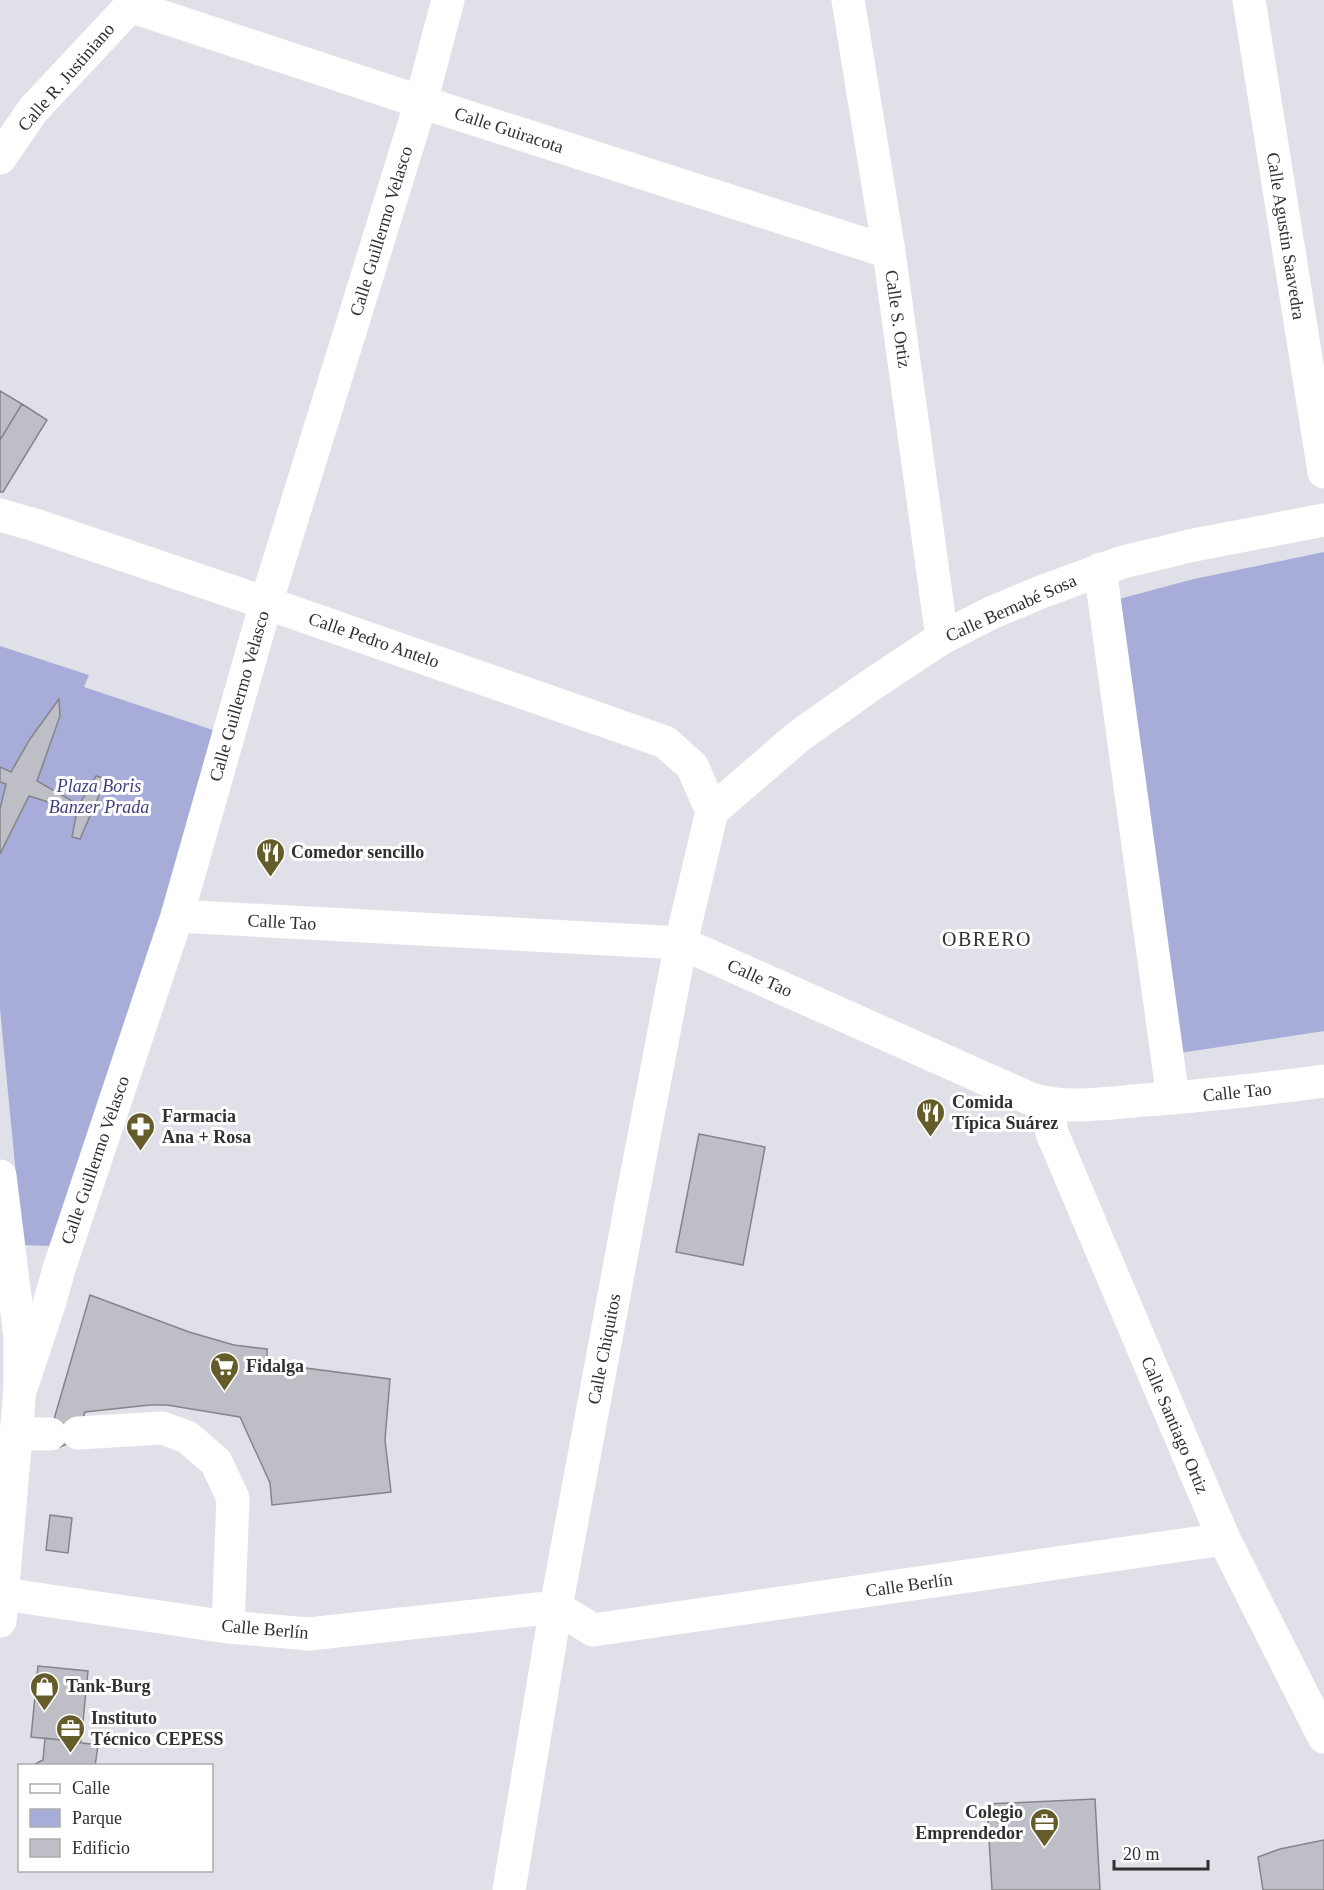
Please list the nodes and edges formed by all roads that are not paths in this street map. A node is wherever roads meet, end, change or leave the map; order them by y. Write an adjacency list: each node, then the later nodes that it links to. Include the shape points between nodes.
1 (448, 0): 5 (street, Calle Guillermo Velasco)
2 (848, 0): 7 (street, Calle S. Ortiz)
3 (1249, 0): 8 (street, Calle Agustin Saavedra)
4 (133, 3): 5 (street, Calle Guiracota); 6 (street, Calle R. Justiniano, via 33,110)
5 (422, 102): 7 (street, Calle Guiracota); 12 (street, Calle Guillermo Velasco)
6 (0, 158)
7 (889, 252): 13 (street, Calle S. Ortiz)
8 (1324, 472)
9 (0, 515): 12 (street, Calle Pedro Antelo)
10 (1324, 520): 11 (street, Calle Bernabé Sosa, via 1194,545)
11 (1100, 570): 13 (street, Calle Bernabé Sosa, via 991,613); 18 (street)
12 (266, 603): 14 (street, Calle Pedro Antelo, via 665,742 692,766); 15 (street, Calle Guillermo Velasco)
13 (942, 638): 14 (street, Calle Bernabé Sosa, via 799,736)
14 (712, 811): 16 (street, Calle Chiquitos)
15 (177, 916): 16 (street, Calle Tao); 21 (street, Calle Guillermo Velasco)
16 (681, 943): 19 (street, Calle Tao); 24 (street, Calle Chiquitos)
17 (1324, 1081): 18 (street, Calle Tao)
18 (1173, 1098): 19 (street, Calle Tao, via 1079,1106)
19 (1048, 1104): 23 (street, Calle Santiago Ortiz, via 1052,1133)
20 (0, 1176): 21 (street, via 20,1336)
21 (20, 1389): 22 (street)
22 (17, 1434): 25 (street); 26 (street, via 162,1428 187,1437 216,1462 233,1498)
23 (1224, 1539): 27 (street, Calle Berlín); 29 (street, Calle Santiago Ortiz)
24 (556, 1607): 26 (street, Calle Berlín, via 309,1634); 27 (street); 28 (street, Calle Chiquitos)
25 (2, 1608): 26 (street, Calle Berlín)
26 (228, 1627)
27 (593, 1630): 28 (street, Calle Berlín, via 568,1638)
28 (548, 1656): 30 (street, Calle Chiquitos)
29 (1324, 1737)
30 (509, 1890)

